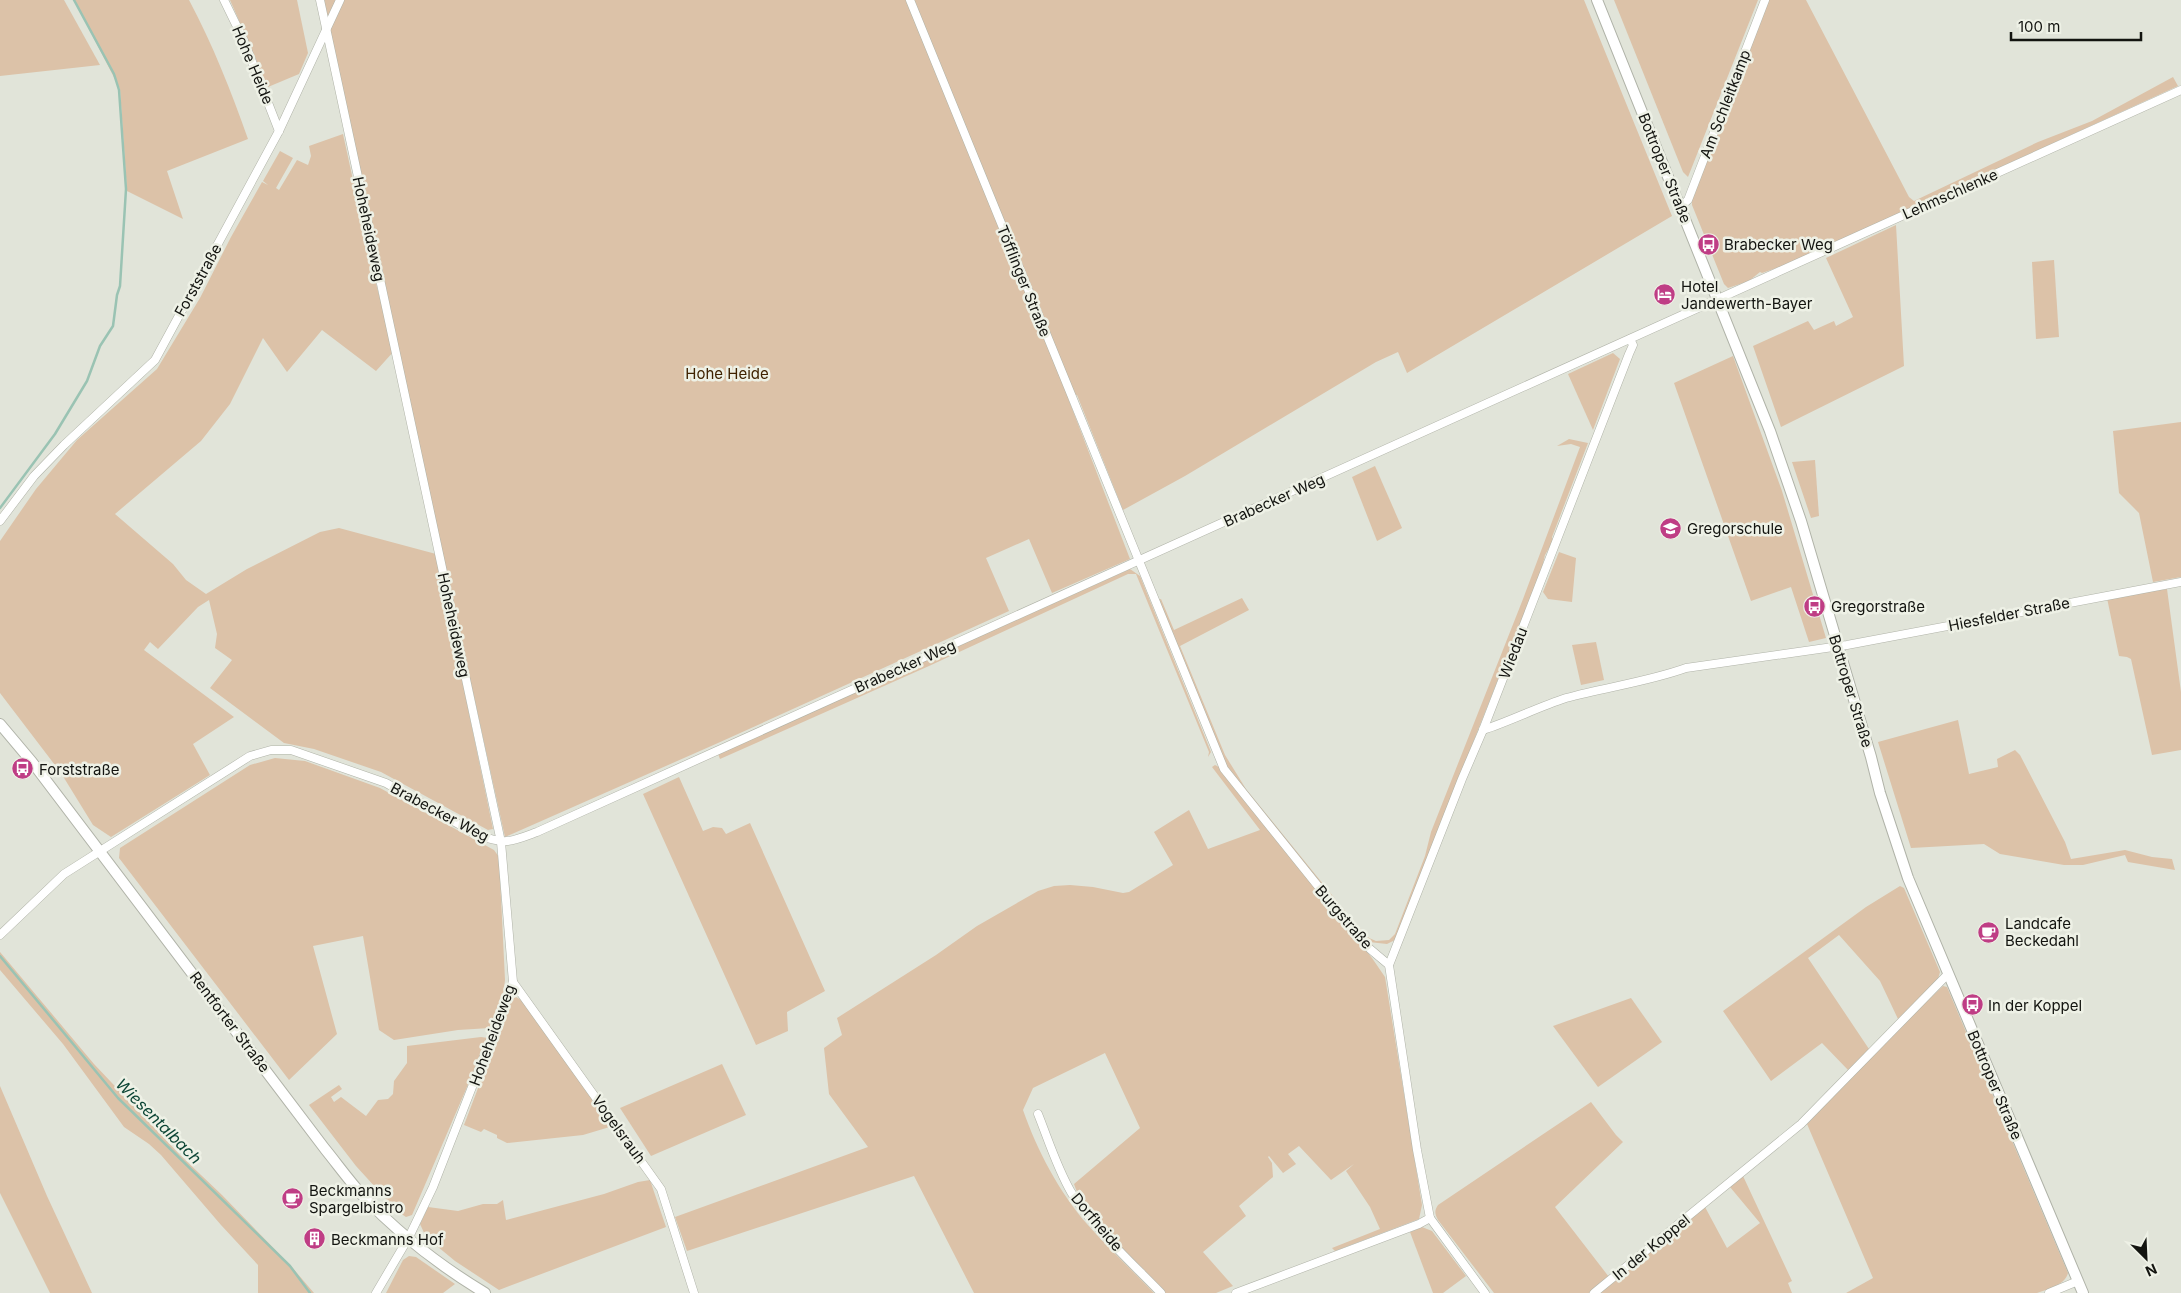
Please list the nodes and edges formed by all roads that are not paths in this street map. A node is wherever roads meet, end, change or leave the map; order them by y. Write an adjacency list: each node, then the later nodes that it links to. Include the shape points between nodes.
1 (224, 0): 9 (street, Hohe Heide, via 244,41)
2 (320, 0): 7 (street, Hoheheideweg)
3 (340, 0): 7 (street, Forststraße)
4 (910, 0): 14 (street, Töfflinger Straße)
5 (1597, 0): 10 (main road, Bottroper Straße)
6 (1765, 0): 10 (street, Am Schleitkamp, via 1688,200)
7 (326, 30): 9 (street, Forststraße); 19 (street, Hoheheideweg)
8 (2181, 90): 11 (street, Lehmschlenke)
9 (279, 131): 13 (street, Forststraße, via 155,360 34,476)
10 (1680, 206): 11 (main road, Bottroper Straße)
11 (1718, 298): 12 (street, Brabecker Weg); 16 (main road, Bottroper Straße, via 1801,521)
12 (1630, 339): 14 (street, Brabecker Weg); 18 (street, Wiedau, via 1630,354)
13 (0, 521)
14 (1139, 561): 19 (street, Brabecker Weg, via 546,828); 22 (street, Burgstraße, via 1224,769 1342,916 1370,949)
15 (2181, 582): 16 (street, Hiesfelder Straße)
16 (1838, 645): 18 (street, via 1686,668 1568,698); 23 (main road, Bottroper Straße, via 1899,850)
17 (0, 724): 20 (main road, Rentforter Straße)
18 (1483, 730): 22 (street, Wiedau)
19 (501, 842): 20 (street, Brabecker Weg, via 478,835 386,783 291,750 271,750 250,756); 24 (street, Hoheheideweg)
20 (99, 853): 21 (street, Brabecker Weg, via 64,874); 27 (main road, Rentforter Straße, via 325,1149 364,1197)
21 (0, 935)
22 (1389, 965): 26 (street)
23 (1948, 974): 28 (main road, Bottroper Straße); 35 (street, In der Koppel, via 1801,1124)
24 (513, 982): 27 (street, Hoheheideweg, via 450,1146); 31 (street, Vogelsrauh, via 661,1189)
25 (1038, 1114): 32 (street, Dorfheide, via 1071,1191 1104,1233)
26 (1430, 1218): 33 (street); 34 (street)
27 (409, 1237): 29 (street, Hoheheideweg); 30 (main road, Rentforter Straße)
28 (2078, 1281): 36 (street); 37 (main road, Bottroper Straße)
29 (376, 1293)
30 (485, 1293)
31 (694, 1293)
32 (1161, 1293)
33 (1236, 1293)
34 (1485, 1293)
35 (1594, 1293)
36 (2049, 1293)
37 (2083, 1293)

